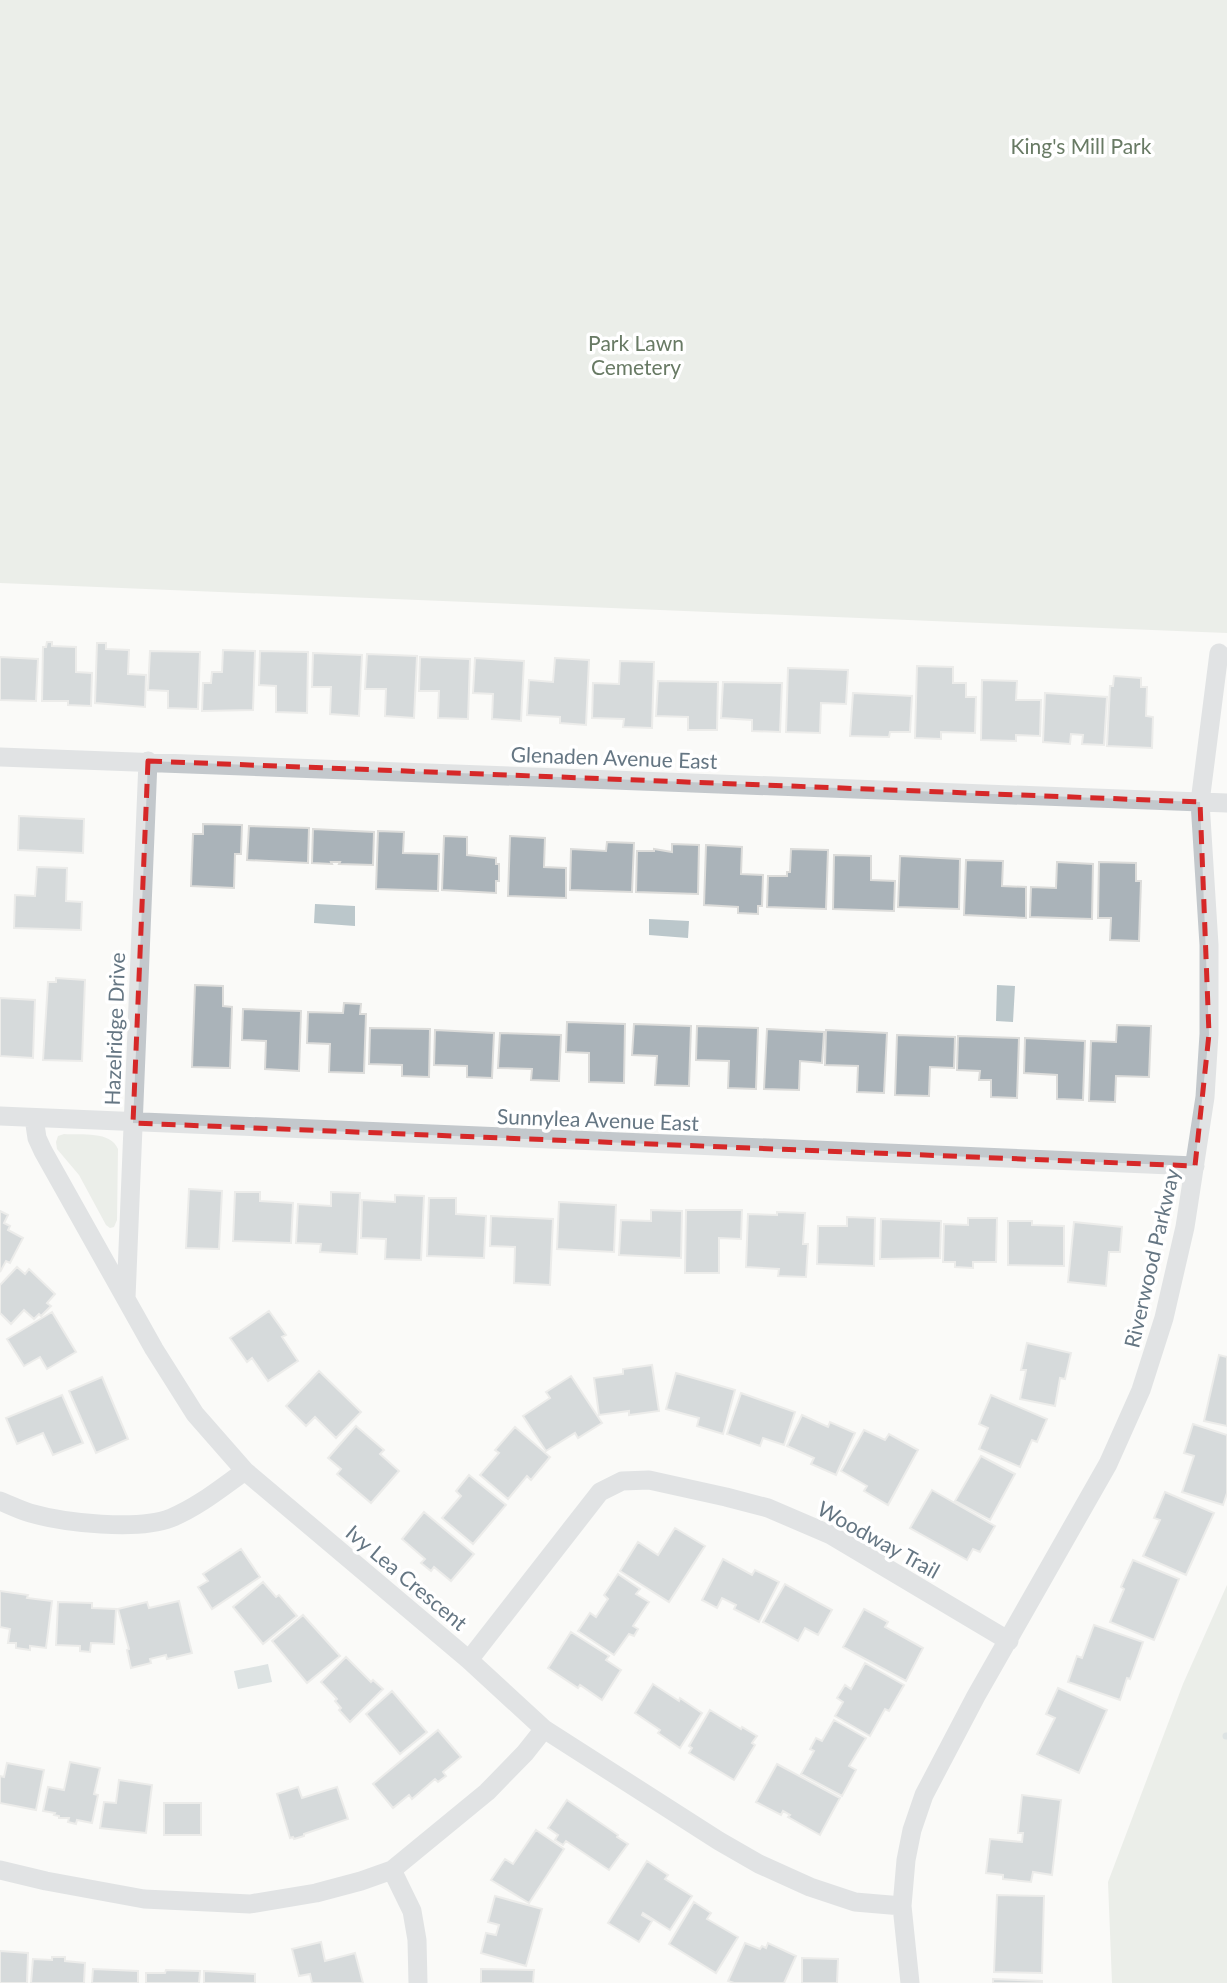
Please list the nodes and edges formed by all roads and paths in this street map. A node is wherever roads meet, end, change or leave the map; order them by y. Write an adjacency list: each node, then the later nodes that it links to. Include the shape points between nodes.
1 (1219, 653): 4 (street, Riverwood Parkway)
2 (0, 757): 3 (street, Glenaden Avenue East)
3 (148, 761): 4 (street, Glenaden Avenue East); 8 (street, Hazelridge Drive)
4 (1200, 802): 5 (street, Glenaden Avenue East); 9 (street, Riverwood Parkway, via 1209,1034)
5 (1227, 803)
6 (0, 1116): 7 (street, Sunnylea Avenue East)
7 (34, 1118): 8 (street, Sunnylea Avenue East); 10 (street, Ivy Lea Crescent, via 37,1138)
8 (133, 1123): 9 (street, Sunnylea Avenue East); 10 (street, Hazelridge Drive)
9 (1195, 1166): 13 (street, Riverwood Parkway, via 1164,1318 1141,1390 1108,1464)
10 (125, 1300): 11 (street, Ivy Lea Crescent, via 195,1414)
11 (245, 1471): 12 (street, via 200,1503 147,1523 60,1519); 14 (street, Ivy Lea Crescent)
12 (0, 1501)
13 (1009, 1641): 14 (street, Woodway Trail, via 831,1535 750,1503 649,1480 622,1482 600,1492); 18 (street, Riverwood Parkway, via 924,1795 906,1860)
14 (469, 1660): 15 (street, Ivy Lea Crescent)
15 (544, 1729): 17 (street, via 487,1792); 18 (street, Ivy Lea Crescent, via 759,1864 855,1902)
16 (0, 1870): 17 (street, via 144,1899 250,1904 316,1894)
17 (392, 1870): 19 (street, via 412,1910)
18 (902, 1906): 20 (street, Riverwood Parkway)
19 (418, 1983)
20 (910, 1983)

